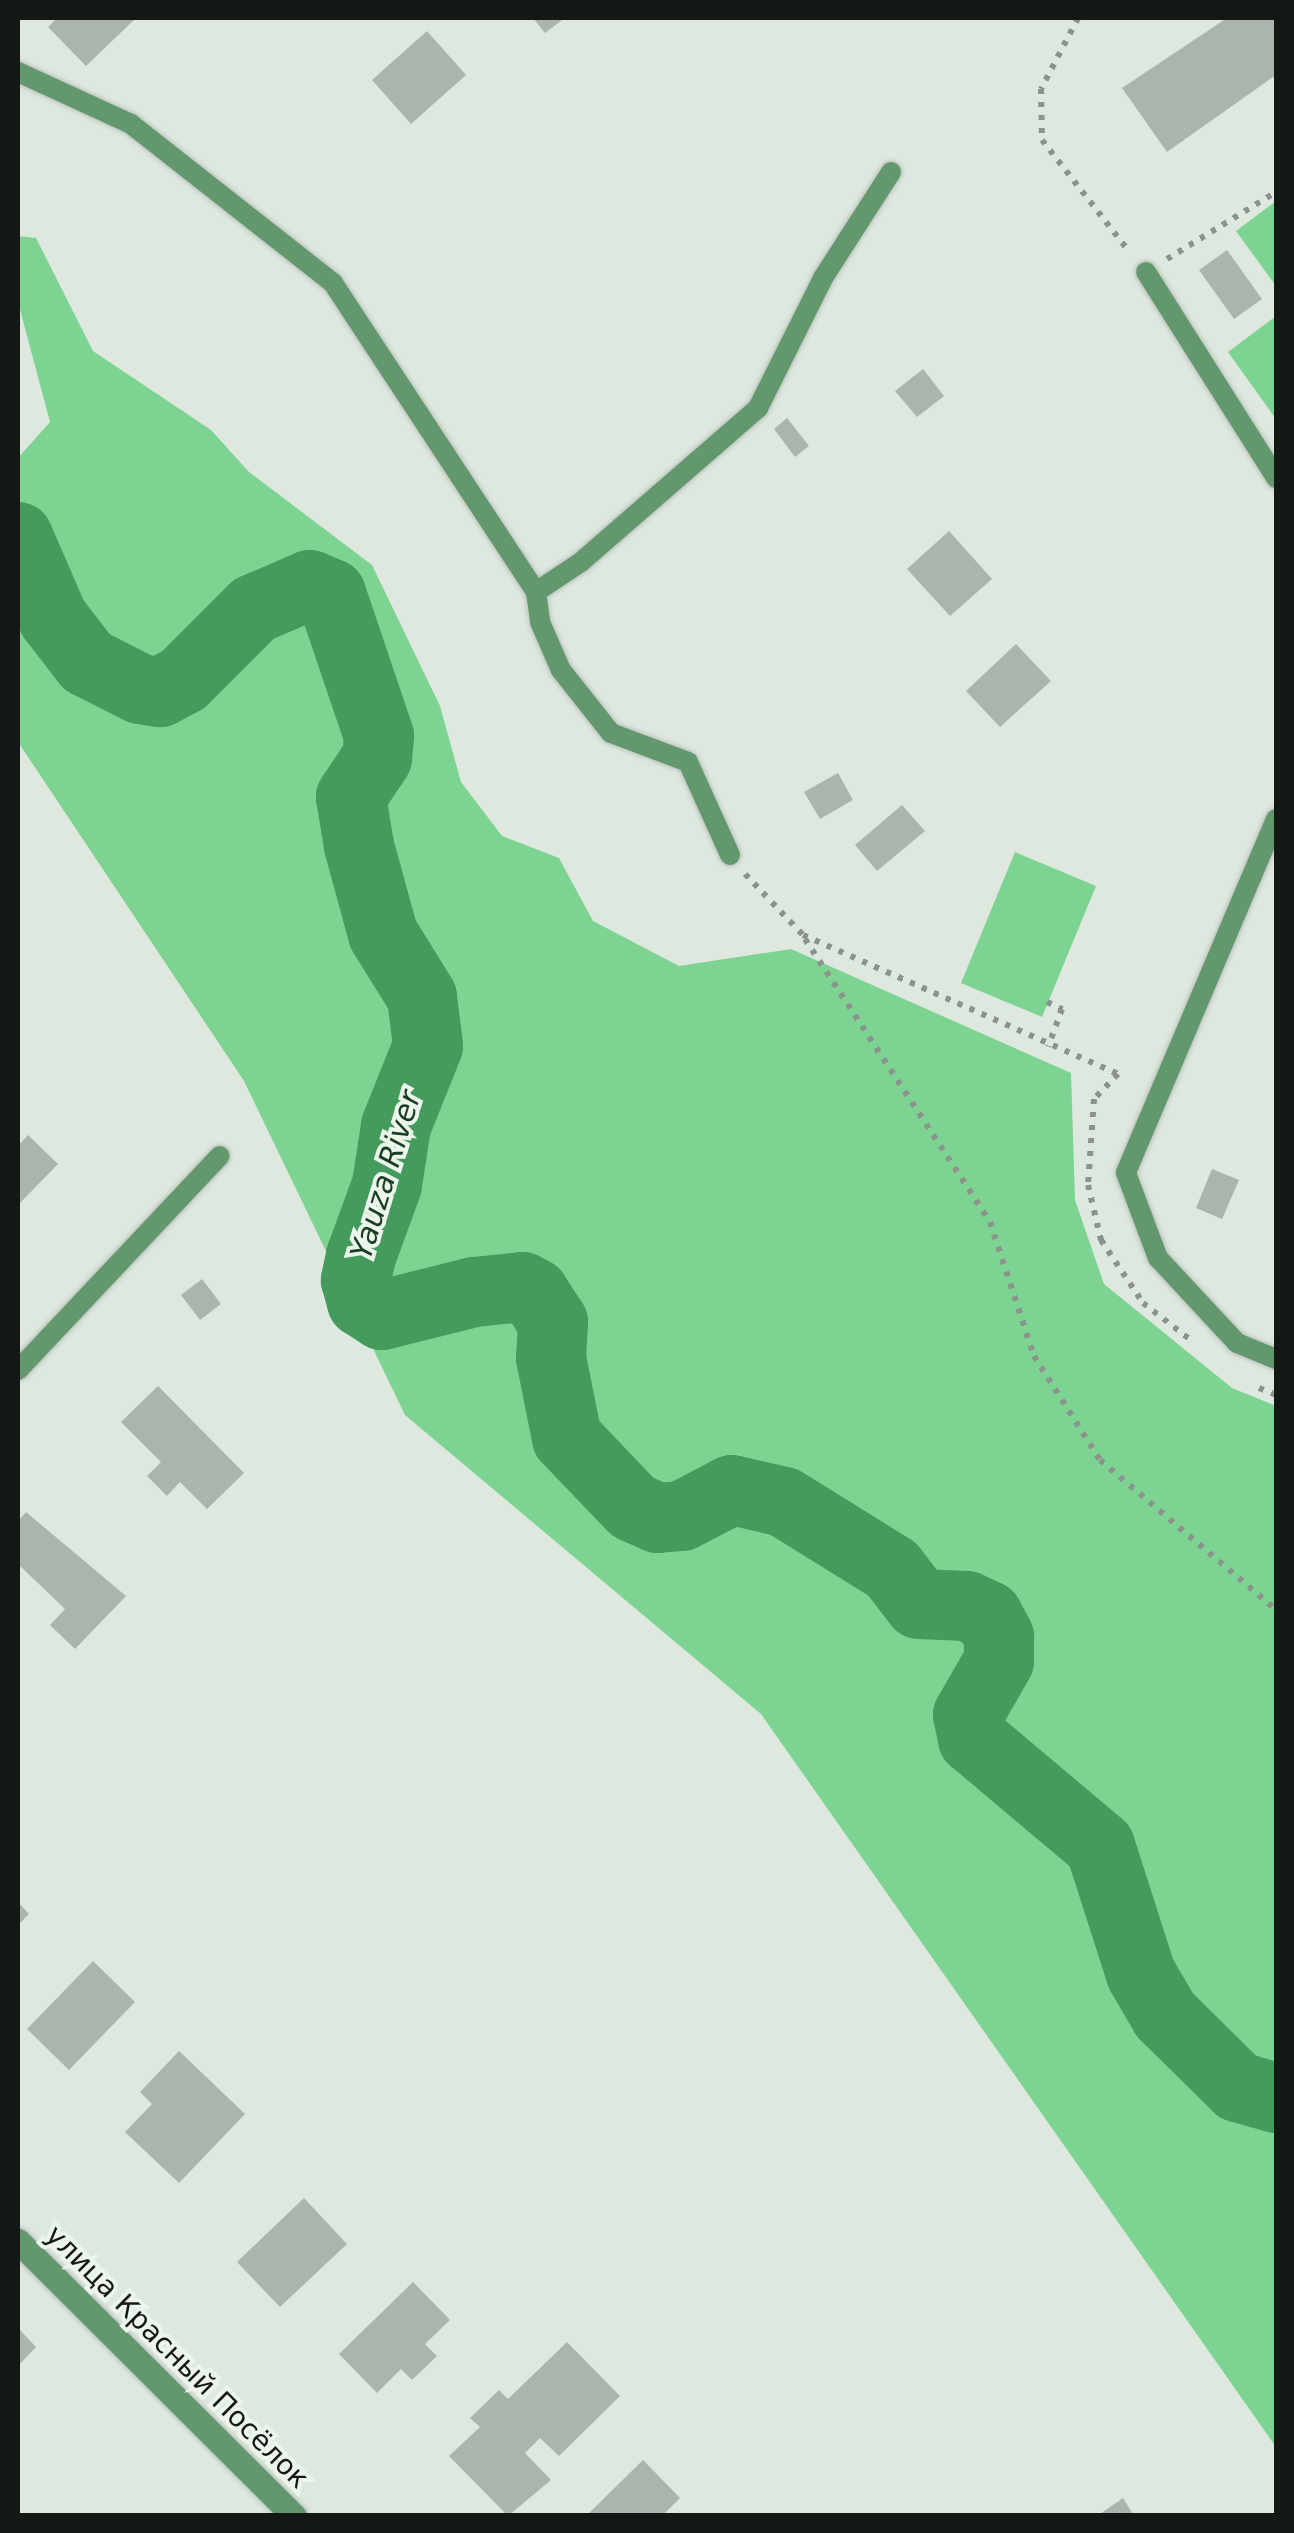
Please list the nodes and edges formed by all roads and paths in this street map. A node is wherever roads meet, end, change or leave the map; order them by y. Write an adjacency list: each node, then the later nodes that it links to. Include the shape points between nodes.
1 (1078, 18): 5 (path, via 1041,89 1042,140)
2 (18, 72): 7 (lane, via 130,124 334,283)
3 (891, 172): 7 (lane, via 824,278 758,408 581,562)
4 (1276, 192): 5 (path)
5 (1146, 272): 6 (lane)
6 (1276, 478)
7 (536, 592): 9 (lane, via 540,622 562,670 612,733 688,762)
8 (1276, 819): 15 (lane, via 1126,1174 1158,1258 1237,1343)
9 (730, 856): 10 (path)
10 (803, 935): 12 (path); 19 (path, via 990,1222 1034,1356 1100,1460)
11 (1048, 1002): 12 (path, via 1062,1008)
12 (1048, 1046): 14 (path, via 1118,1074 1094,1099 1088,1185 1100,1240 1143,1303)
13 (220, 1156): 16 (lane)
14 (1198, 1346)
15 (1276, 1359)
16 (18, 1370)
17 (1252, 1385): 18 (path)
18 (1276, 1395)
19 (1276, 1610)
20 (18, 2241): 21 (street, улица Красный Посёлок)
21 (294, 2516)

